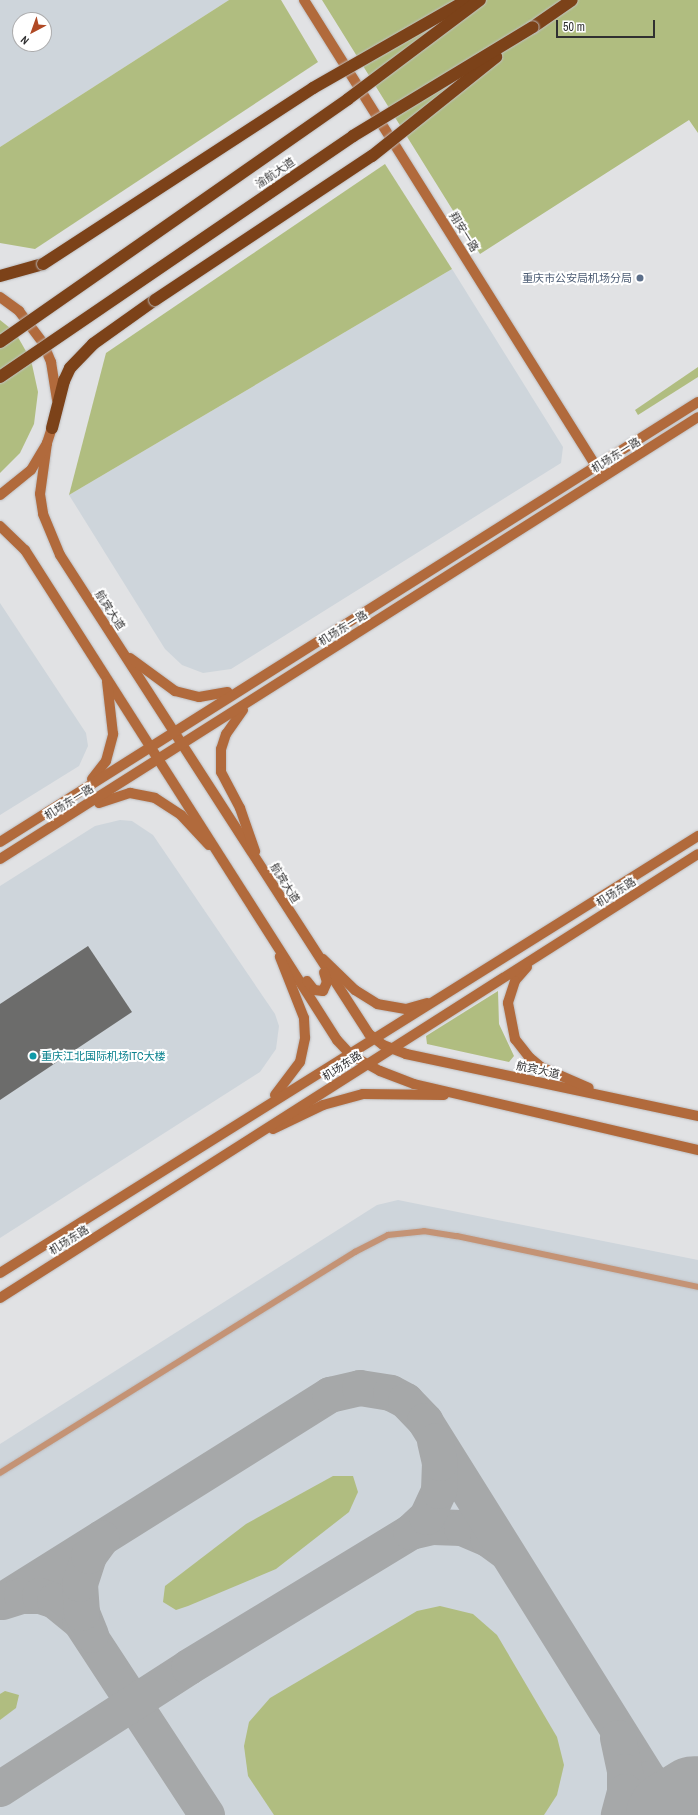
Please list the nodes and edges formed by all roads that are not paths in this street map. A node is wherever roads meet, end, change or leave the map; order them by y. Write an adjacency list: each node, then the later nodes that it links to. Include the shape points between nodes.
1 (304, 0): 14 (street, 翔安一路)
2 (467, 0): 6 (highway, bridge, via 313,88 43,264)
3 (480, 0): 8 (highway, 渝航大道, bridge, via 348,99)
4 (572, 0): 5 (highway, 渝航大道)
5 (533, 27): 9 (highway, 渝航大道, bridge, via 353,136); 12 (highway, bridge, via 372,156 93,344 70,368 64,381)
6 (0, 276)
7 (0, 297): 12 (street, via 32,326 51,362 57,397)
8 (0, 342)
9 (0, 377)
10 (698, 402): 14 (street, 机场东一路)
11 (698, 417): 15 (street, 机场东一路)
12 (52, 428): 13 (street)
13 (47, 443): 16 (street, via 31,470); 18 (street, 航宾大道, via 40,494 43,514 60,554)
14 (596, 466): 15 (street, 翔安一路); 20 (street, 机场东一路)
15 (603, 478): 21 (street, 机场东一路)
16 (0, 495)
17 (0, 526): 19 (street, via 25,550)
18 (124, 653): 20 (street, via 164,684 188,695 218,696); 22 (street, 航宾大道)
19 (106, 675): 23 (street); 26 (street, via 114,722 110,748 98,773)
20 (252, 682): 22 (street, 机场东一路)
21 (266, 691): 24 (street, 机场东一路); 33 (street, via 232,722 221,749 220,760 224,781 240,808)
22 (174, 731): 23 (street, 机场东一路); 24 (street, 航宾大道)
23 (151, 745): 25 (street); 26 (street, 机场东一路)
24 (183, 745): 25 (street, 机场东一路); 33 (street, 航宾大道)
25 (160, 760): 27 (street, 机场东一路); 32 (street)
26 (84, 788): 29 (street, 机场东一路)
27 (78, 810): 31 (street, 机场东一路); 32 (street, via 121,795 140,794 155,798 181,815)
28 (698, 836): 38 (street, 机场东路)
29 (0, 842)
30 (698, 854): 36 (street, 机场东路)
31 (0, 859)
32 (224, 861): 34 (street)
33 (261, 868): 35 (street, 航宾大道)
34 (272, 935): 37 (street, via 317,992 327,986); 41 (street, via 337,1040); 45 (street, via 304,1018 305,1038 300,1062 294,1073)
35 (308, 943): 37 (street, 航宾大道); 38 (street, via 355,990 377,1004 406,1009)
36 (541, 954): 40 (street, 机场东路); 44 (street, via 522,971 511,992 508,1015 515,1039 541,1067)
37 (322, 965): 39 (street, 航宾大道, via 362,1026)
38 (449, 994): 39 (street, 机场东路)
39 (376, 1040): 40 (street, 航宾大道); 41 (street, 机场东路)
40 (391, 1049): 42 (street, 机场东路); 44 (street, 航宾大道)
41 (351, 1055): 42 (street); 45 (street, 机场东路)
42 (366, 1065): 43 (street, via 414,1084); 47 (street, 机场东路)
43 (468, 1096): 47 (street, via 363,1094 323,1105 295,1121); 48 (street)
44 (611, 1098): 46 (street, 航宾大道)
45 (265, 1106): 49 (street, 机场东路)
46 (698, 1116)
47 (254, 1136): 53 (street, 机场东路)
48 (698, 1150)
49 (33, 1252): 50 (street); 51 (street, 机场东路)
50 (0, 1264)
51 (0, 1273)
52 (698, 1286): 54 (lane, via 458,1236 424,1231 388,1235 348,1256)
53 (0, 1298)
54 (0, 1473)

